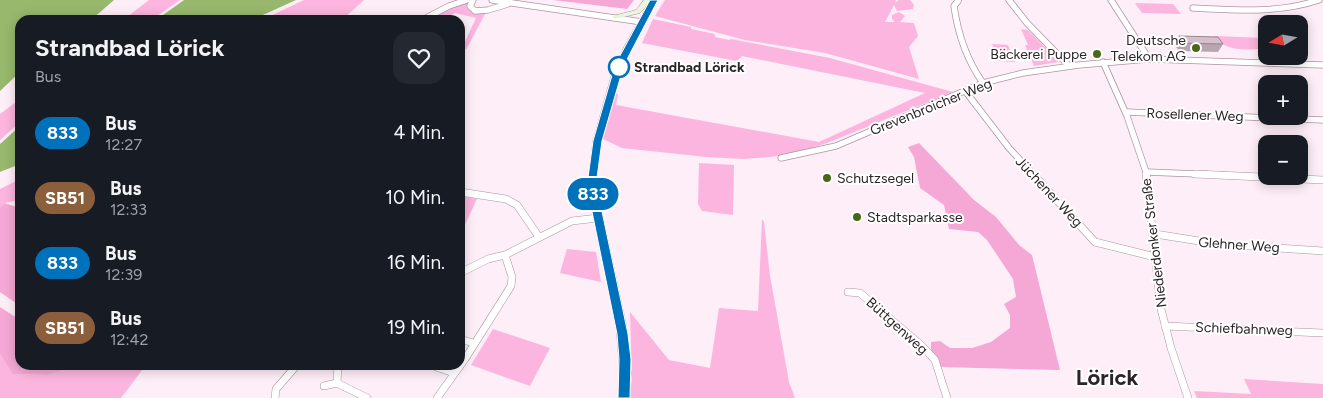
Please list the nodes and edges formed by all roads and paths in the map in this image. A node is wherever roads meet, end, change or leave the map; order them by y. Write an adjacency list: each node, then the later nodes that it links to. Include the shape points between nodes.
1 (467, 0): 12 (street)
2 (473, 0): 10 (street, via 470,6 475,11)
3 (492, 0): 10 (street)
4 (648, 0): 13 (main road, via 638,12)
5 (654, 0): 14 (main road)
6 (1009, 0): 18 (street)
7 (1110, 0): 15 (street)
8 (1317, 0): 11 (street, via 1280,10)
9 (958, 1): 19 (street, via 954,6 958,36)
10 (520, 4): 13 (street)
11 (1193, 8)
12 (432, 15)
13 (615, 17): 14 (street)
14 (642, 22): 27 (main road, via 620,65 597,141 592,185)
15 (1149, 60): 16 (street, Grevenbroicher Weg); 17 (street, Grevenbroicher Weg)
16 (1103, 62): 18 (street, Grevenbroicher Weg); 21 (street, Niederdonker Straße)
17 (1323, 65)
18 (1069, 66): 19 (street, Grevenbroicher Weg)
19 (983, 84): 20 (street, Grevenbroicher Weg)
20 (966, 92): 23 (street, Grevenbroicher Weg, via 836,146); 32 (street, Jüchener Weg, via 1009,148 1095,242)
21 (1127, 112): 22 (street, Rosellener Weg); 24 (street, Niederdonker Straße)
22 (1323, 120)
23 (781, 158)
24 (1146, 172): 25 (street); 28 (street, Niederdonker Straße)
25 (1323, 180)
26 (465, 193): 29 (street, via 512,202)
27 (598, 218): 29 (street, via 572,222); 50 (main road, via 623,334)
28 (1155, 234): 30 (street, Glehner Weg, via 1183,241); 32 (street, Niederdonker Straße)
29 (539, 237): 31 (street)
30 (1323, 251)
31 (506, 255): 33 (street, via 488,259); 38 (street, via 511,286)
32 (1155, 257): 35 (street, Niederdonker Straße)
33 (465, 270)
34 (848, 292): 51 (street, Büttgenweg, via 860,293 922,346 935,360)
35 (1166, 326): 36 (street, Schiefbahnweg); 52 (street, Niederdonker Straße)
36 (1323, 332)
37 (465, 341): 38 (street)
38 (473, 343): 39 (street)
39 (465, 359)
40 (293, 370): 47 (street, via 276,389)
41 (338, 370): 45 (street)
42 (445, 370): 44 (street)
43 (456, 370): 44 (street)
44 (454, 373): 49 (street)
45 (337, 383): 46 (street); 48 (street)
46 (324, 386)
47 (275, 398)
48 (367, 398)
49 (437, 398)
50 (624, 398)
51 (947, 398)
52 (1188, 398)

